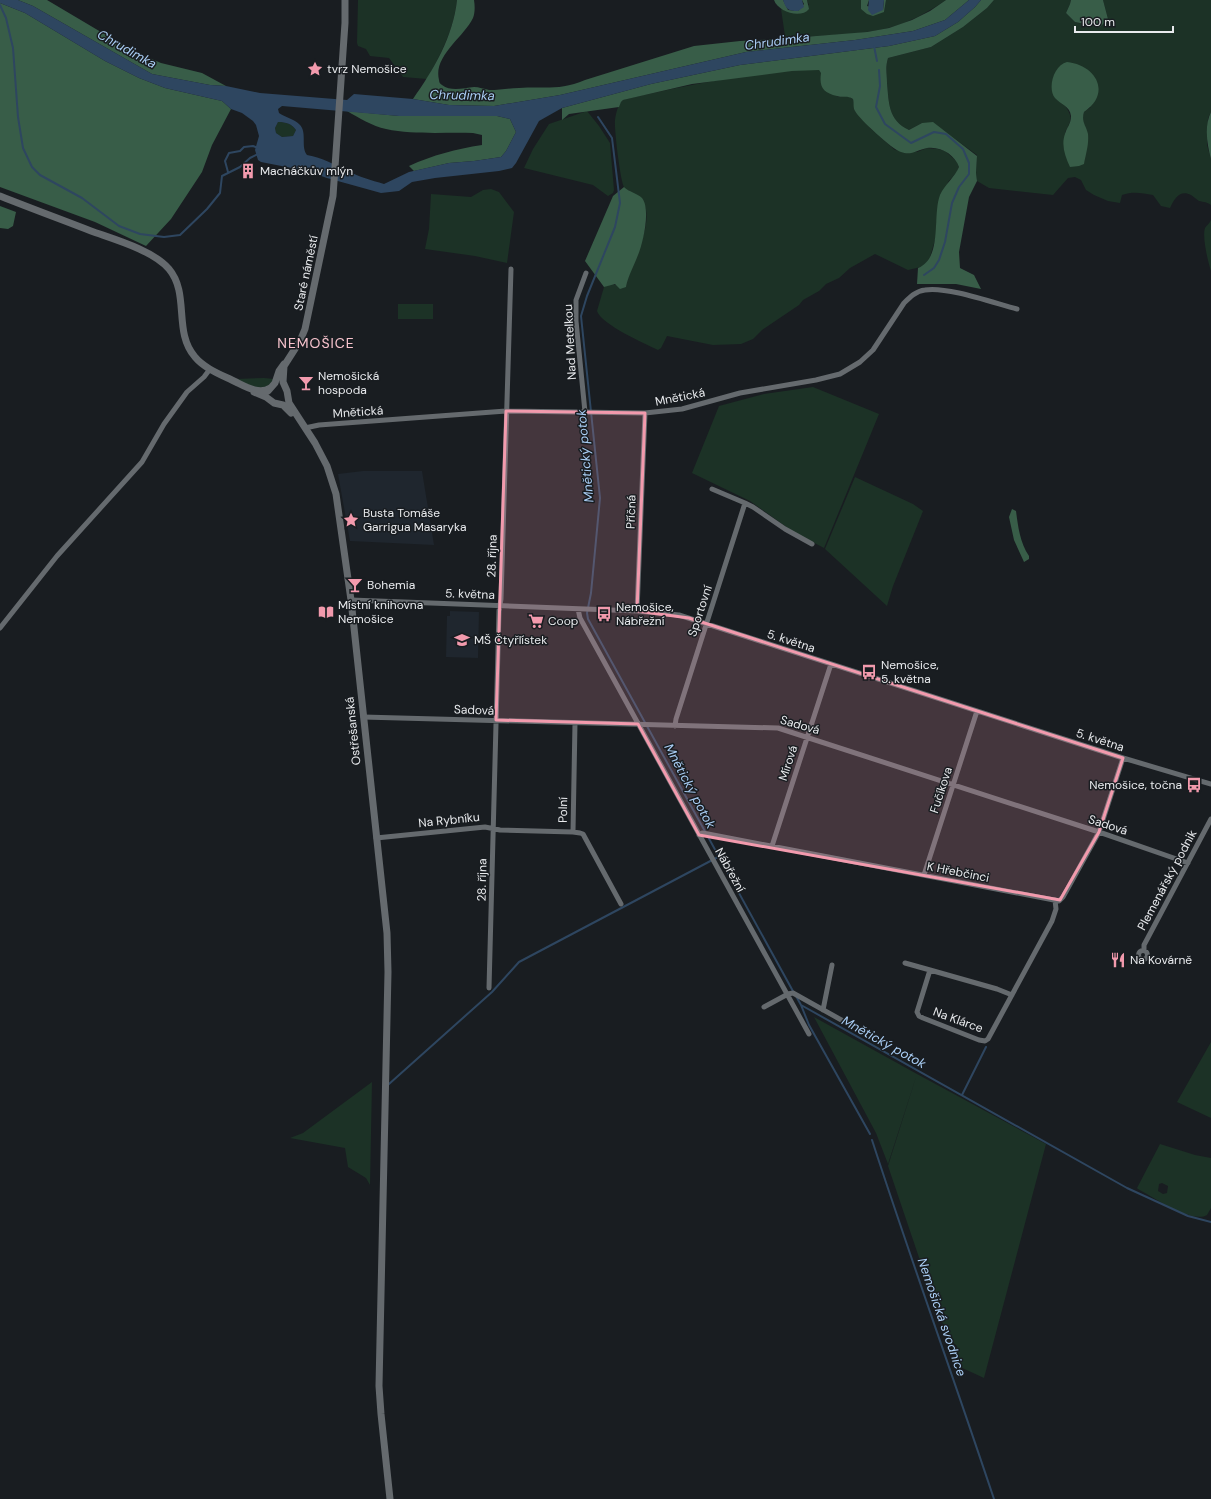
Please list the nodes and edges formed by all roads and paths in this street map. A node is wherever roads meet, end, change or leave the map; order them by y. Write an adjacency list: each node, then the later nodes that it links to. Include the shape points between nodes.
1 (345, 0): 6 (street, Staré náměstí, via 334,190 307,322 303,335)
2 (0, 196): 7 (street, via 154,256 169,269 176,281 183,328 189,348 199,361)
3 (511, 269): 12 (street, 28. října)
4 (586, 273): 13 (street, Nad Metelkou, via 576,300)
5 (1017, 309): 14 (street, Mnětická, via 946,290 919,291 904,302 866,357 840,374 740,393 682,409)
6 (290, 357): 9 (street, Staré náměstí, via 279,371); 10 (street, Staré náměstí, via 283,372)
7 (210, 369): 8 (street); 24 (street, via 187,392 164,424 142,462 57,556)
8 (244, 386): 9 (street, via 260,391); 11 (street)
9 (271, 388): 10 (street, via 278,384); 11 (street, via 268,395)
10 (286, 391): 11 (street, via 284,401); 15 (street, Staré náměstí, via 289,403)
11 (274, 402): 15 (street, via 285,407)
12 (506, 411): 13 (street, Mnětická); 15 (street, Mnětická); 20 (street, 28. října)
13 (585, 412): 14 (street, Mnětická)
14 (645, 413): 22 (street, Příčná)
15 (303, 425): 19 (street, Ostřešanská, via 321,454 334,486)
16 (712, 489): 17 (street)
17 (744, 503): 18 (street); 23 (street, Sportovní)
18 (812, 544)
19 (350, 600): 20 (street, 5. května); 27 (street, Ostřešanská)
20 (500, 606): 21 (street, 5. května); 28 (street, 28. října)
21 (580, 609): 22 (street, 5. května); 30 (street, Nábřežní, via 580,618)
22 (637, 611): 23 (street, 5. května, via 679,615)
23 (706, 624): 25 (street, 5. května); 31 (street, Sportovní)
24 (0, 628)
25 (831, 664): 26 (street, 5. května); 32 (street, Mírová)
26 (977, 711): 33 (street, 5. května); 35 (street, Fučíkova)
27 (363, 717): 28 (street, Sadová); 41 (street, Ostřešanská)
28 (496, 720): 29 (street, Sadová); 37 (street, 28. října)
29 (575, 723): 30 (street, Sadová); 38 (street, Polní)
30 (640, 724): 31 (street, Sadová); 40 (street, Nábřežní)
31 (675, 726): 32 (street, Sadová, via 778,728)
32 (807, 737): 35 (street, Sadová); 42 (street, Mírová)
33 (1123, 758): 34 (street, 5. května); 39 (street)
34 (1211, 784)
35 (953, 785): 39 (street, Sadová); 44 (street, Fučíkova)
36 (1211, 819): 43 (street, Plemenářský podnik)
37 (493, 828): 38 (street, Na Rybníku); 41 (street, Na Rybníku); 51 (street, 28. října)
38 (573, 832): 46 (street, Polní, via 583,834)
39 (1099, 832): 43 (street, Sadová); 45 (street, via 1063,897)
40 (703, 834): 42 (street, K Hřebčinci); 52 (street, Nábřežní, via 713,860)
41 (376, 838): 58 (street, Ostřešanská, via 388,939 379,1386)
42 (772, 846): 44 (street, K Hřebčinci)
43 (1188, 863): 47 (street, Plemenářský podnik, via 1144,945 1148,956 1145,960)
44 (924, 875): 45 (street, K Hřebčinci)
45 (1055, 900): 53 (street, Na Klárce, via 1056,909 1052,921)
46 (621, 904)
47 (1137, 959)
48 (905, 963): 50 (street)
49 (832, 965): 55 (street)
50 (930, 970): 53 (street); 53 (street, Na Klárce, via 917,1008 918,1016 979,1040 985,1041 990,1037)
51 (489, 988)
52 (788, 994): 54 (street); 55 (street, via 793,993); 57 (street, Nábřežní)
53 (1012, 995)
54 (764, 1007)
55 (823, 1010): 56 (street)
56 (845, 1022)
57 (809, 1034)
58 (390, 1499)

